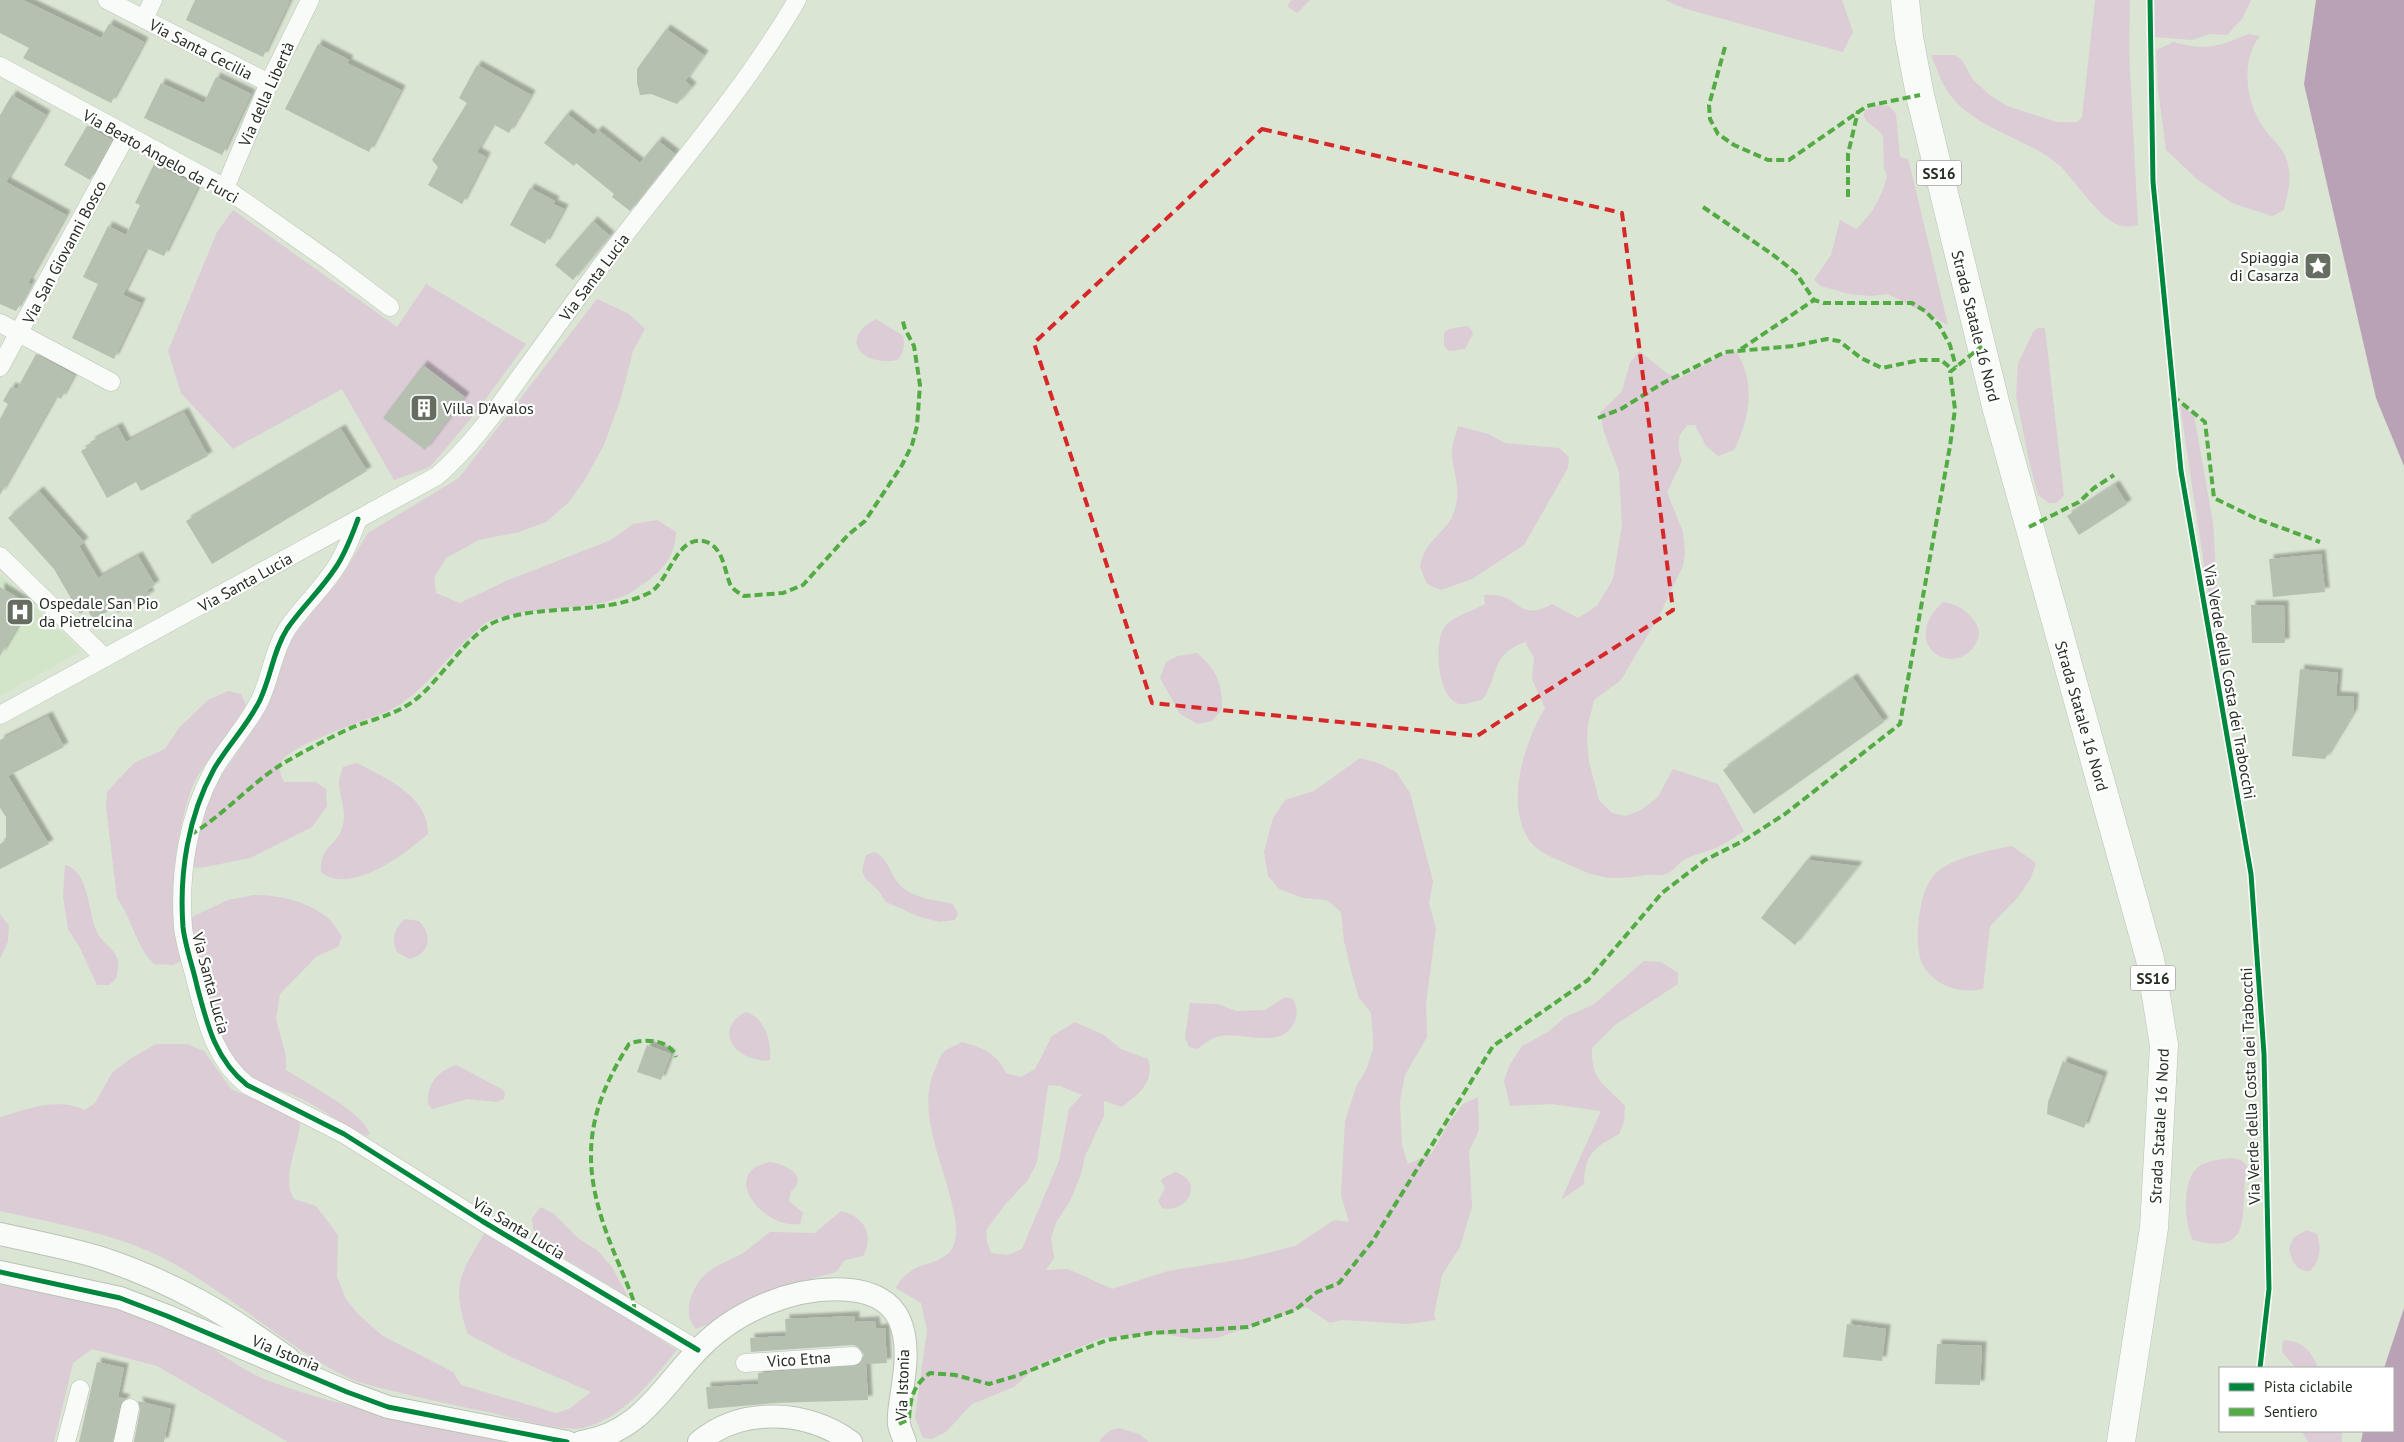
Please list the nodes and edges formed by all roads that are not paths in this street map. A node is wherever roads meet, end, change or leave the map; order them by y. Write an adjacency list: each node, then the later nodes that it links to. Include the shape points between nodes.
1 (107, 0): 6 (street, Via Santa Cecilia)
2 (153, 0): 6 (street)
3 (310, 0): 8 (street, Via della Libertà)
4 (797, 0): 16 (street, Via Santa Lucia, via 784,23 695,146 596,272 460,456 437,476)
5 (1905, 0): 35 (main road, Strada Statale 16 Nord / SS16, via 1908,36 1922,102 1997,410 2150,959 2164,1045 2154,1228)
6 (144, 19): 8 (street, Via Santa Cecilia)
7 (1, 68): 9 (street, Via Beato Angelo da Furci)
8 (269, 83): 10 (street, Via della Libertà)
9 (126, 136): 10 (street, Via Beato Angelo da Furci); 13 (street, Via San Giovanni Bosco)
10 (225, 188): 11 (street, Via Beato Angelo da Furci)
11 (390, 307)
12 (0, 323): 13 (street)
13 (20, 334): 14 (street, Via San Giovanni Bosco); 15 (street)
14 (0, 367)
15 (111, 382)
16 (358, 519): 18 (street, Via Santa Lucia); 22 (street, Via Santa Lucia, via 336,567 284,636 260,699 215,769 195,809 186,866 184,929 217,1051 233,1073 247,1085 344,1134)
17 (0, 556): 18 (street)
18 (105, 658): 19 (street, Via Santa Lucia)
19 (0, 716)
20 (0, 1234): 25 (street, via 102,1259 139,1272 204,1302)
21 (0, 1272): 25 (street, Via Istonia, via 120,1298)
22 (698, 1350): 31 (street, Via Istonia, via 641,1416 620,1430); 34 (street, Via Istonia, via 721,1331 778,1299 843,1289 873,1294 894,1310 902,1328 906,1364 899,1424)
23 (853, 1356): 24 (street, Vico Etna)
24 (745, 1363)
25 (315, 1377): 30 (street, Via Istonia, via 388,1407)
26 (80, 1389): 28 (street)
27 (130, 1408): 29 (street)
28 (66, 1442)
29 (122, 1442)
30 (567, 1442)
31 (581, 1442)
32 (699, 1442): 33 (street, via 727,1425 777,1417 821,1424)
33 (851, 1442)
34 (905, 1442)
35 (2121, 1442)

